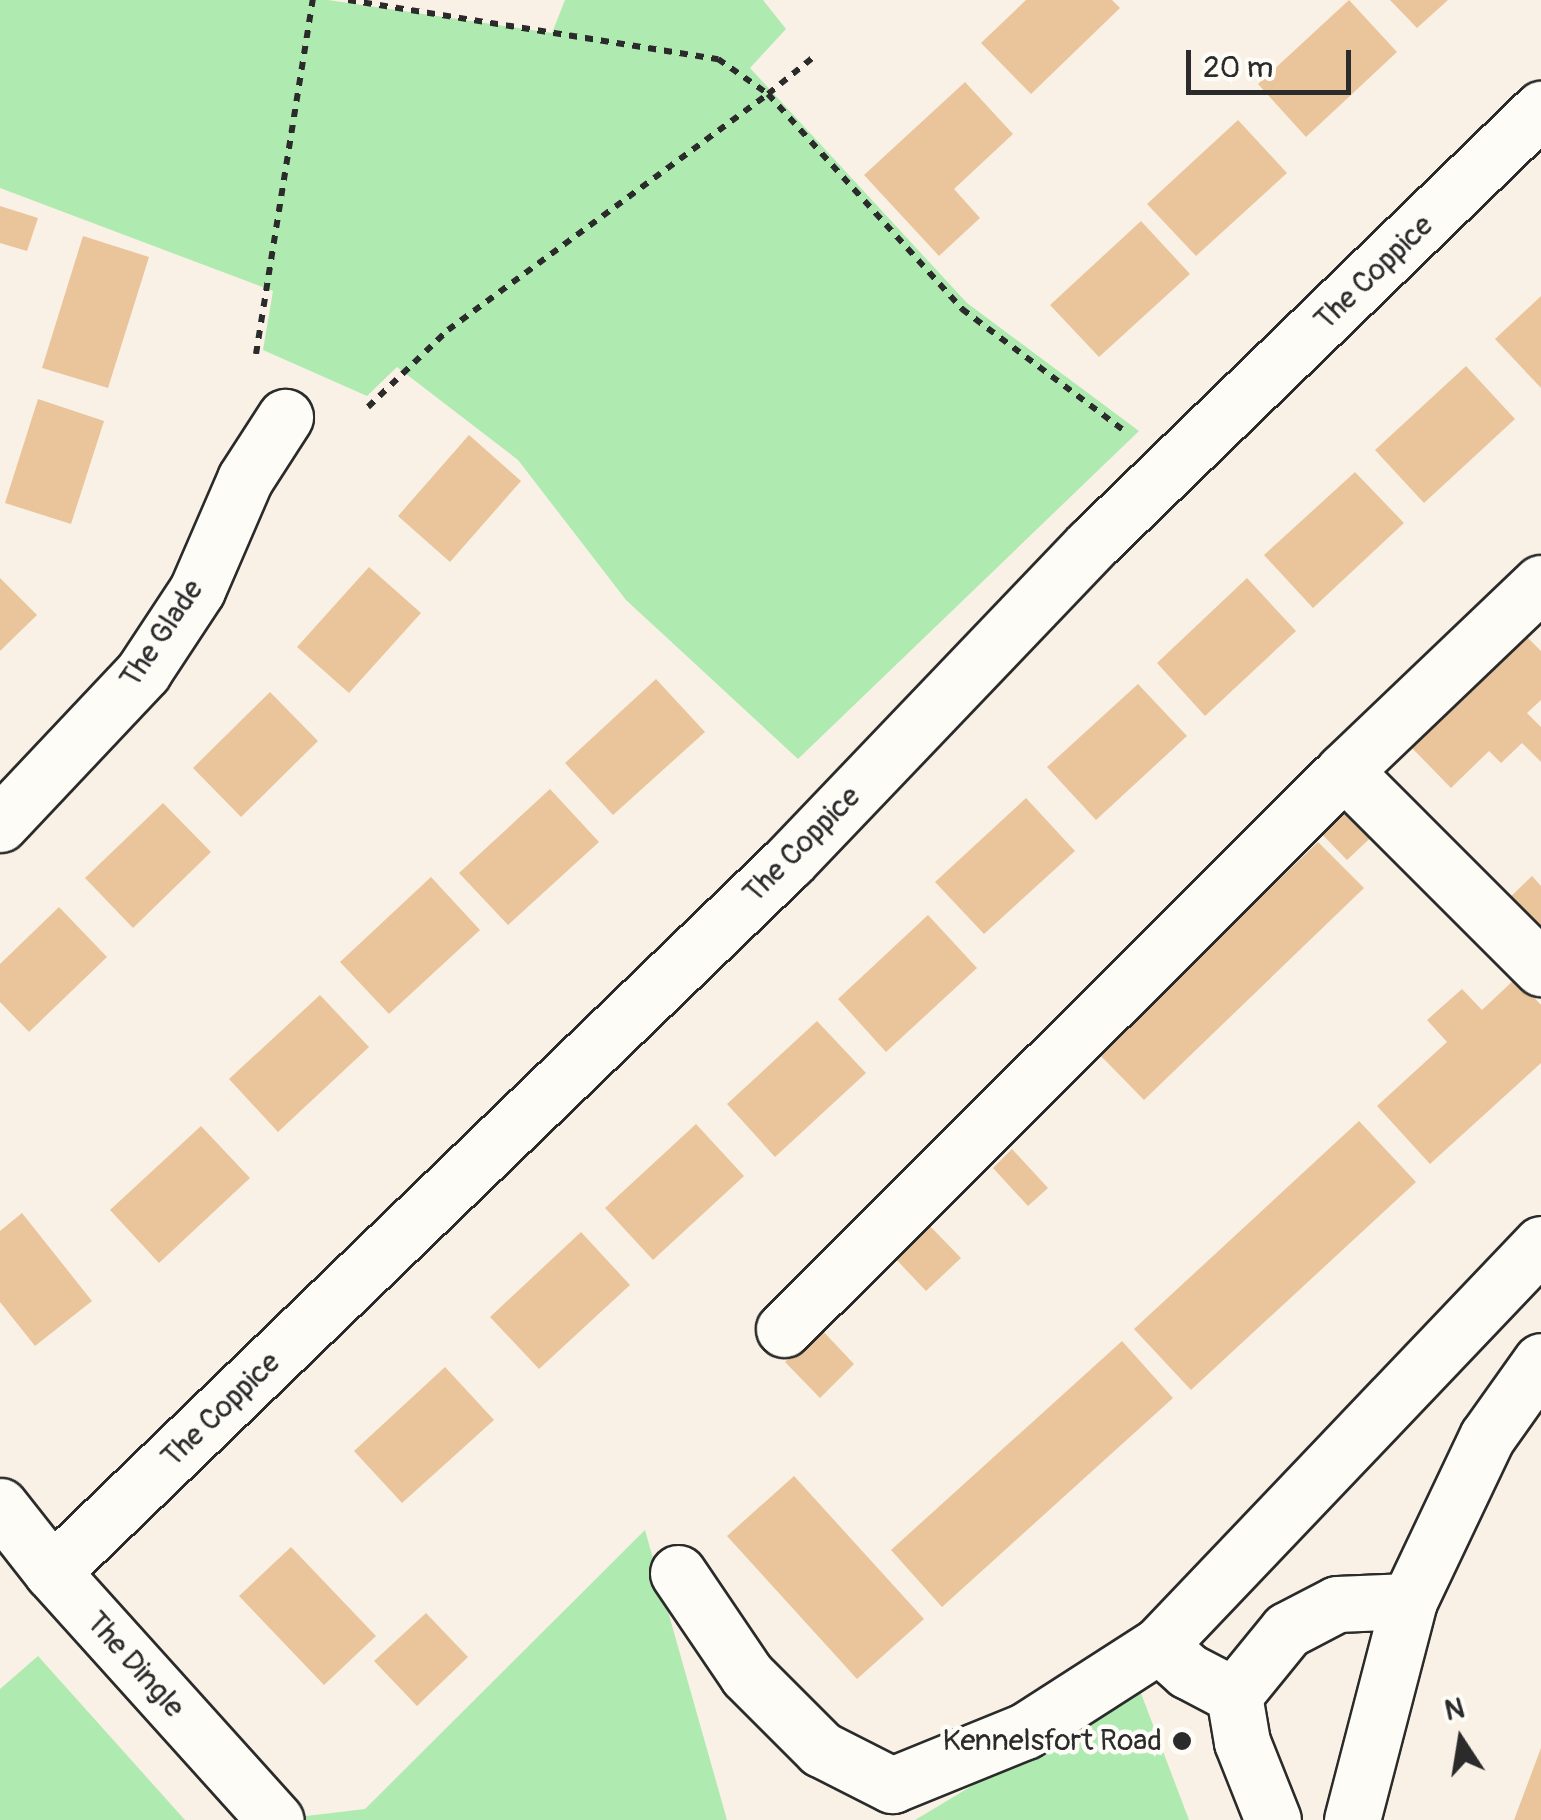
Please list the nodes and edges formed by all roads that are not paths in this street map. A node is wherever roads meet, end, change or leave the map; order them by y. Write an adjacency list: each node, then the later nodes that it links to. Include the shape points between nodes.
1 (1541, 108): 11 (street, The Coppice, via 1091,545 788,861)
2 (286, 417): 5 (street, The Glade, via 244,479 197,590 142,672)
3 (1541, 582): 4 (street)
4 (1344, 771): 6 (street); 8 (street)
5 (0, 824)
6 (1541, 968)
7 (1541, 1244): 14 (street)
8 (784, 1329)
9 (1541, 1362): 13 (street, via 1487,1437)
10 (0, 1506): 11 (street, The Dingle)
11 (52, 1572): 16 (street, The Dingle)
12 (678, 1573): 14 (street, via 747,1674 821,1749 892,1785 1025,1730)
13 (1409, 1601): 15 (street, via 1336,1604 1288,1630); 18 (street)
14 (1159, 1644): 15 (street, via 1188,1672)
15 (1234, 1694): 17 (street, via 1242,1742)
16 (267, 1818)
17 (1272, 1820)
18 (1352, 1820)

